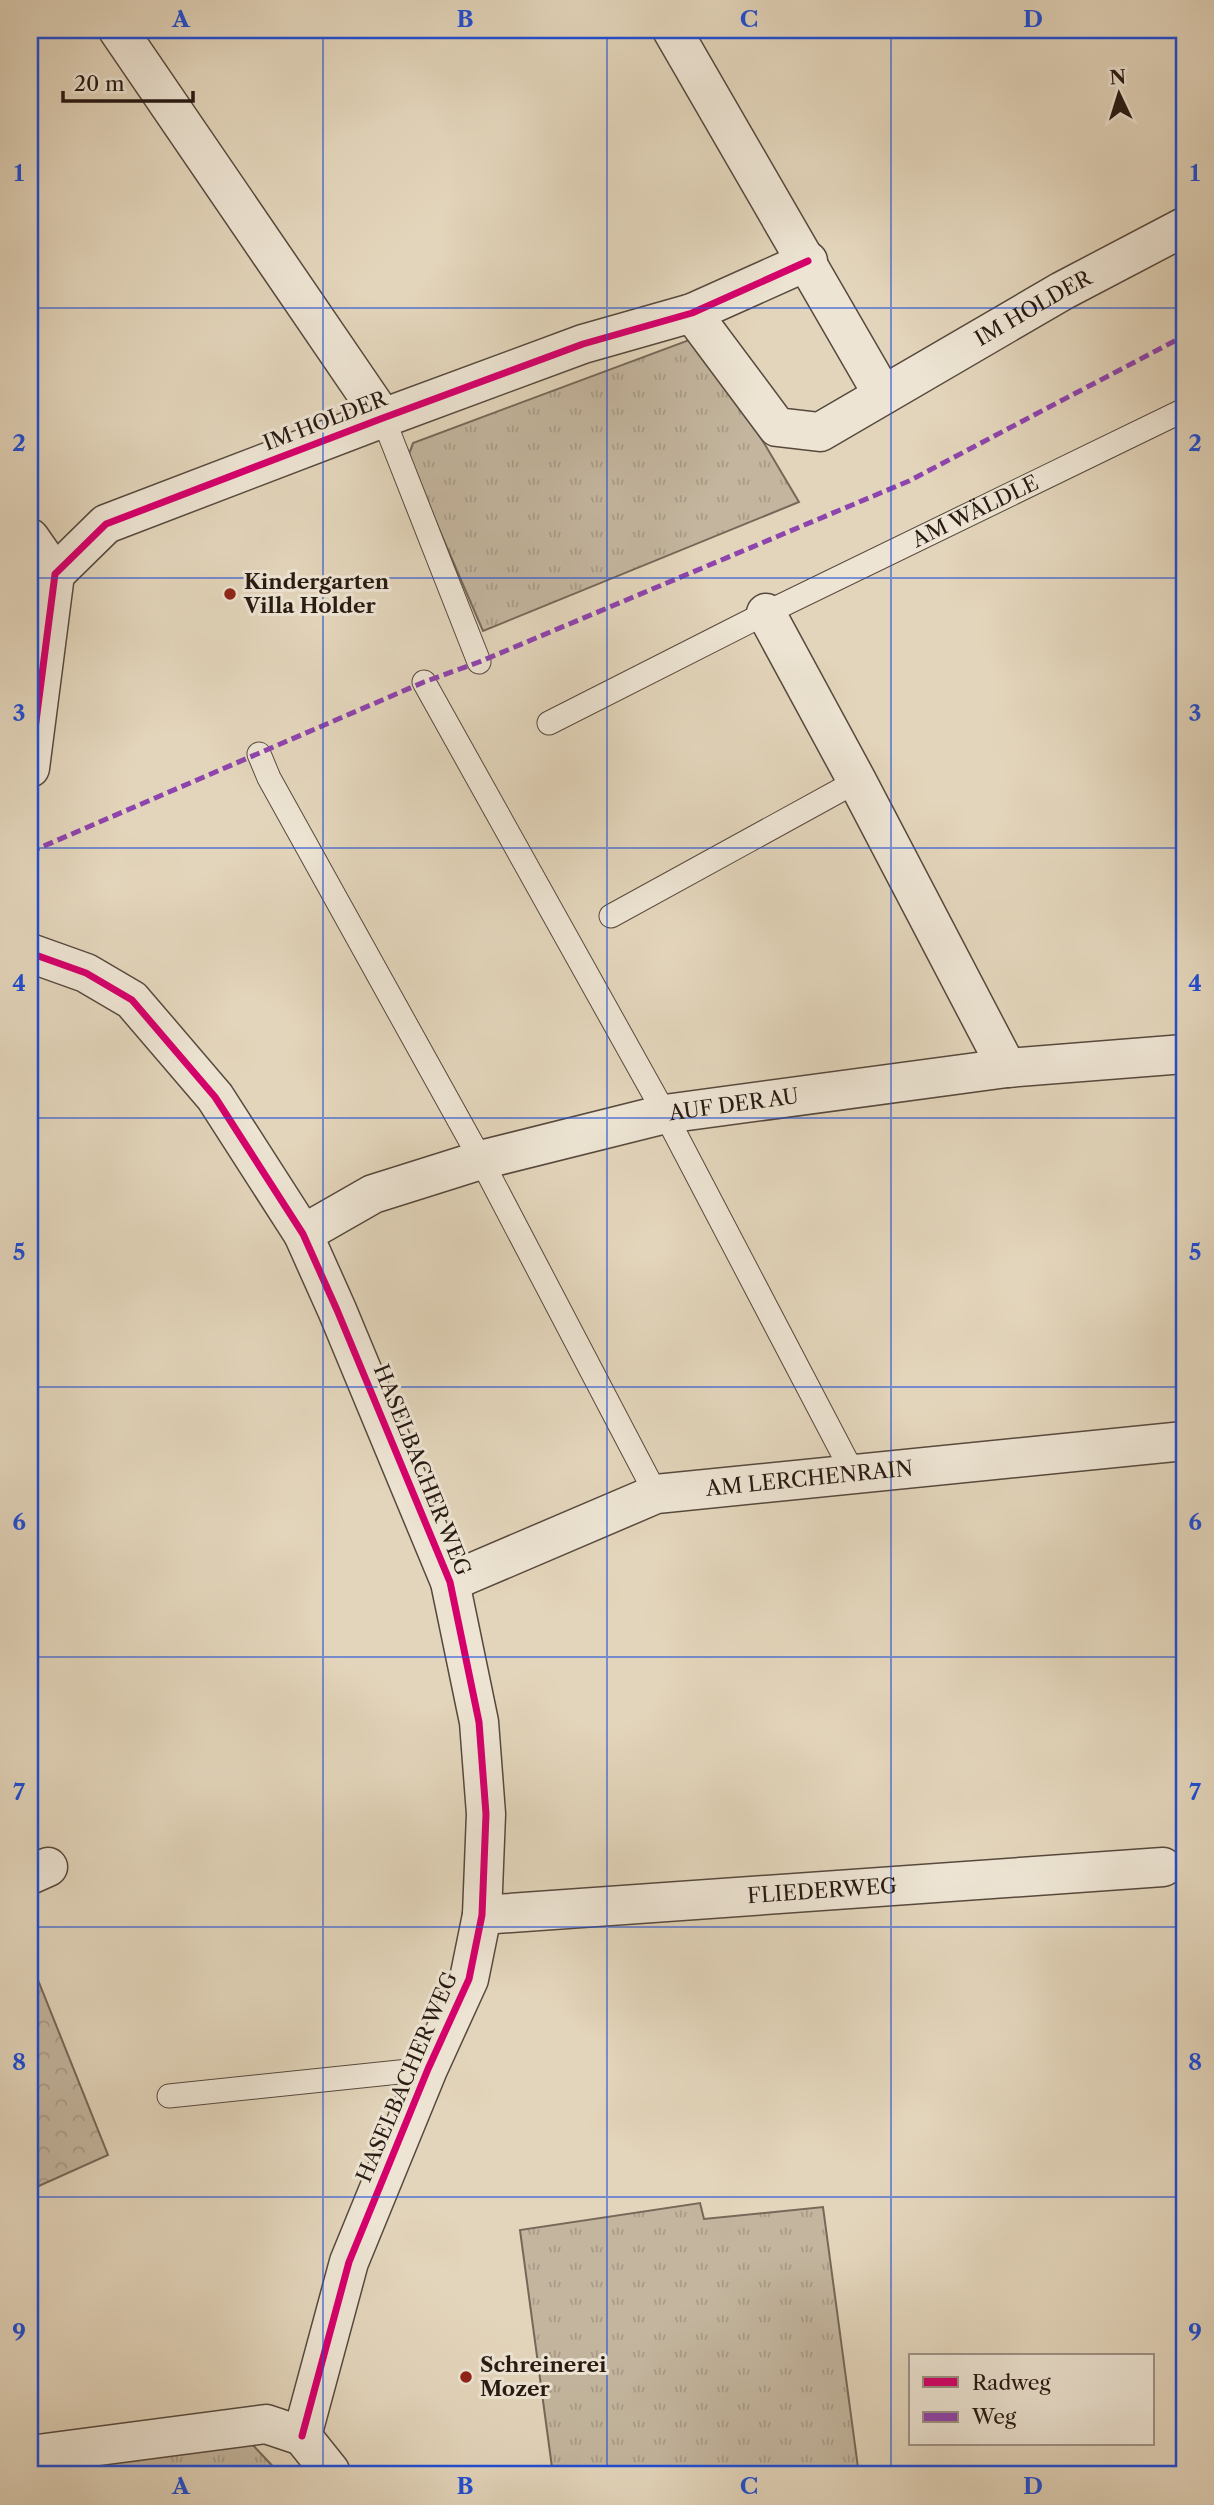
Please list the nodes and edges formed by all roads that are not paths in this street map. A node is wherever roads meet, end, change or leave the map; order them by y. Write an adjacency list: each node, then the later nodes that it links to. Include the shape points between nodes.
1 (118, 30): 8 (street, IM HOLDER)
2 (673, 30): 4 (street)
3 (1184, 227): 6 (street, IM HOLDER)
4 (807, 261): 5 (street, IM HOLDER); 6 (street)
5 (692, 313): 6 (street, IM HOLDER, via 778,427 820,432); 8 (street, IM HOLDER, via 583,344)
6 (883, 394)
7 (1184, 410): 11 (lane, AM WÄLDLE)
8 (383, 418): 10 (street, IM HOLDER, via 106,524); 12 (lane)
9 (30, 538): 10 (street)
10 (55, 574): 16 (street)
11 (766, 613): 14 (lane, AM WÄLDLE); 17 (street)
12 (479, 662)
13 (424, 682): 22 (lane)
14 (549, 723)
15 (258, 754): 23 (lane)
16 (30, 768)
17 (857, 781): 18 (lane); 21 (street)
18 (611, 916)
19 (30, 953): 24 (street, HASELBACHER WEG, via 86,972 132,1000 215,1097)
20 (1184, 1054): 21 (street, AUF DER AU)
21 (1007, 1068): 22 (street, AUF DER AU)
22 (665, 1114): 23 (street, AUF DER AU); 26 (lane)
23 (481, 1160): 24 (street, AUF DER AU, via 373,1194); 27 (lane)
24 (303, 1234): 28 (street, HASELBACHER WEG)
25 (1184, 1441): 26 (street, AM LERCHENRAIN)
26 (853, 1473): 27 (street, AM LERCHENRAIN)
27 (656, 1494): 28 (street, AM LERCHENRAIN)
28 (450, 1582): 30 (street, HASELBACHER WEG, via 479,1722 486,1814)
29 (1163, 1867): 30 (street, FLIEDERWEG)
30 (482, 1915): 31 (street, HASELBACHER WEG, via 469,1979)
31 (428, 2069): 32 (lane); 33 (street, HASELBACHER WEG, via 349,2262)
32 (169, 2096)
33 (302, 2436): 34 (street, via 266,2424); 35 (street)
34 (30, 2455)
35 (330, 2475)

